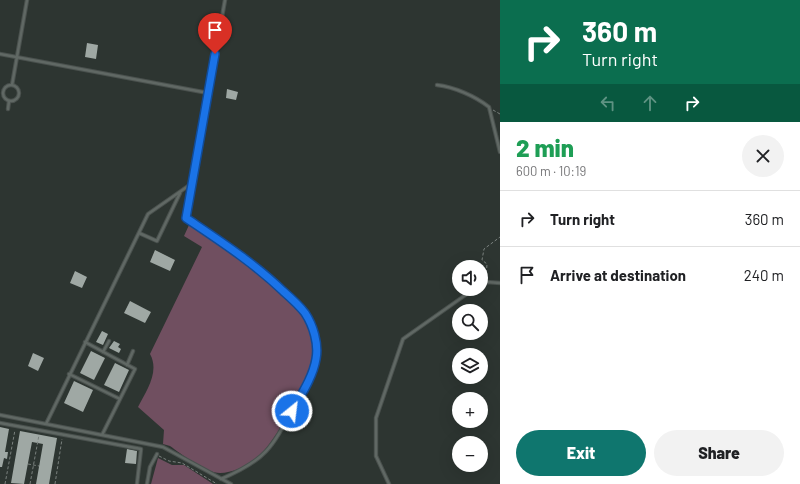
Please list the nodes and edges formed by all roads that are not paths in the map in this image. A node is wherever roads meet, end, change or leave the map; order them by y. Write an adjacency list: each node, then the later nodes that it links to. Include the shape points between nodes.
1 (27, 0): 4 (lane)
2 (225, 0): 7 (lane)
3 (0, 54): 4 (lane)
4 (17, 56): 5 (lane); 7 (lane)
5 (12, 85): 8 (lane, via 7,86 3,92 4,98); 8 (lane, via 18,90 19,95)
6 (437, 85): 10 (lane, via 447,86 489,106)
7 (208, 93): 11 (lane)
8 (9, 101): 9 (lane)
9 (8, 108)
10 (500, 152)
11 (192, 184): 12 (lane); 29 (lane, via 186,218 247,260 295,302 312,324 316,340 316,358 310,377 271,446 249,466)
12 (180, 192): 13 (lane, via 148,214); 13 (lane, via 157,242)
13 (139, 233): 18 (lane)
14 (488, 282): 15 (lane)
15 (500, 283)
16 (464, 296): 33 (lane, via 403,340 376,418 376,456)
17 (109, 341): 20 (lane)
18 (85, 342): 20 (lane); 22 (lane)
19 (133, 351): 21 (lane)
20 (103, 352): 21 (lane)
21 (127, 365): 23 (lane, via 135,369)
22 (69, 374): 23 (lane); 26 (lane)
23 (120, 399): 27 (lane)
24 (0, 415): 26 (lane)
25 (0, 423): 30 (lane, via 141,449)
26 (46, 424): 27 (lane)
27 (102, 435): 29 (lane, via 163,447)
28 (157, 454): 31 (lane, via 150,467)
29 (221, 479): 32 (lane)
30 (138, 484)
31 (147, 484)
32 (231, 484)
33 (389, 484)

